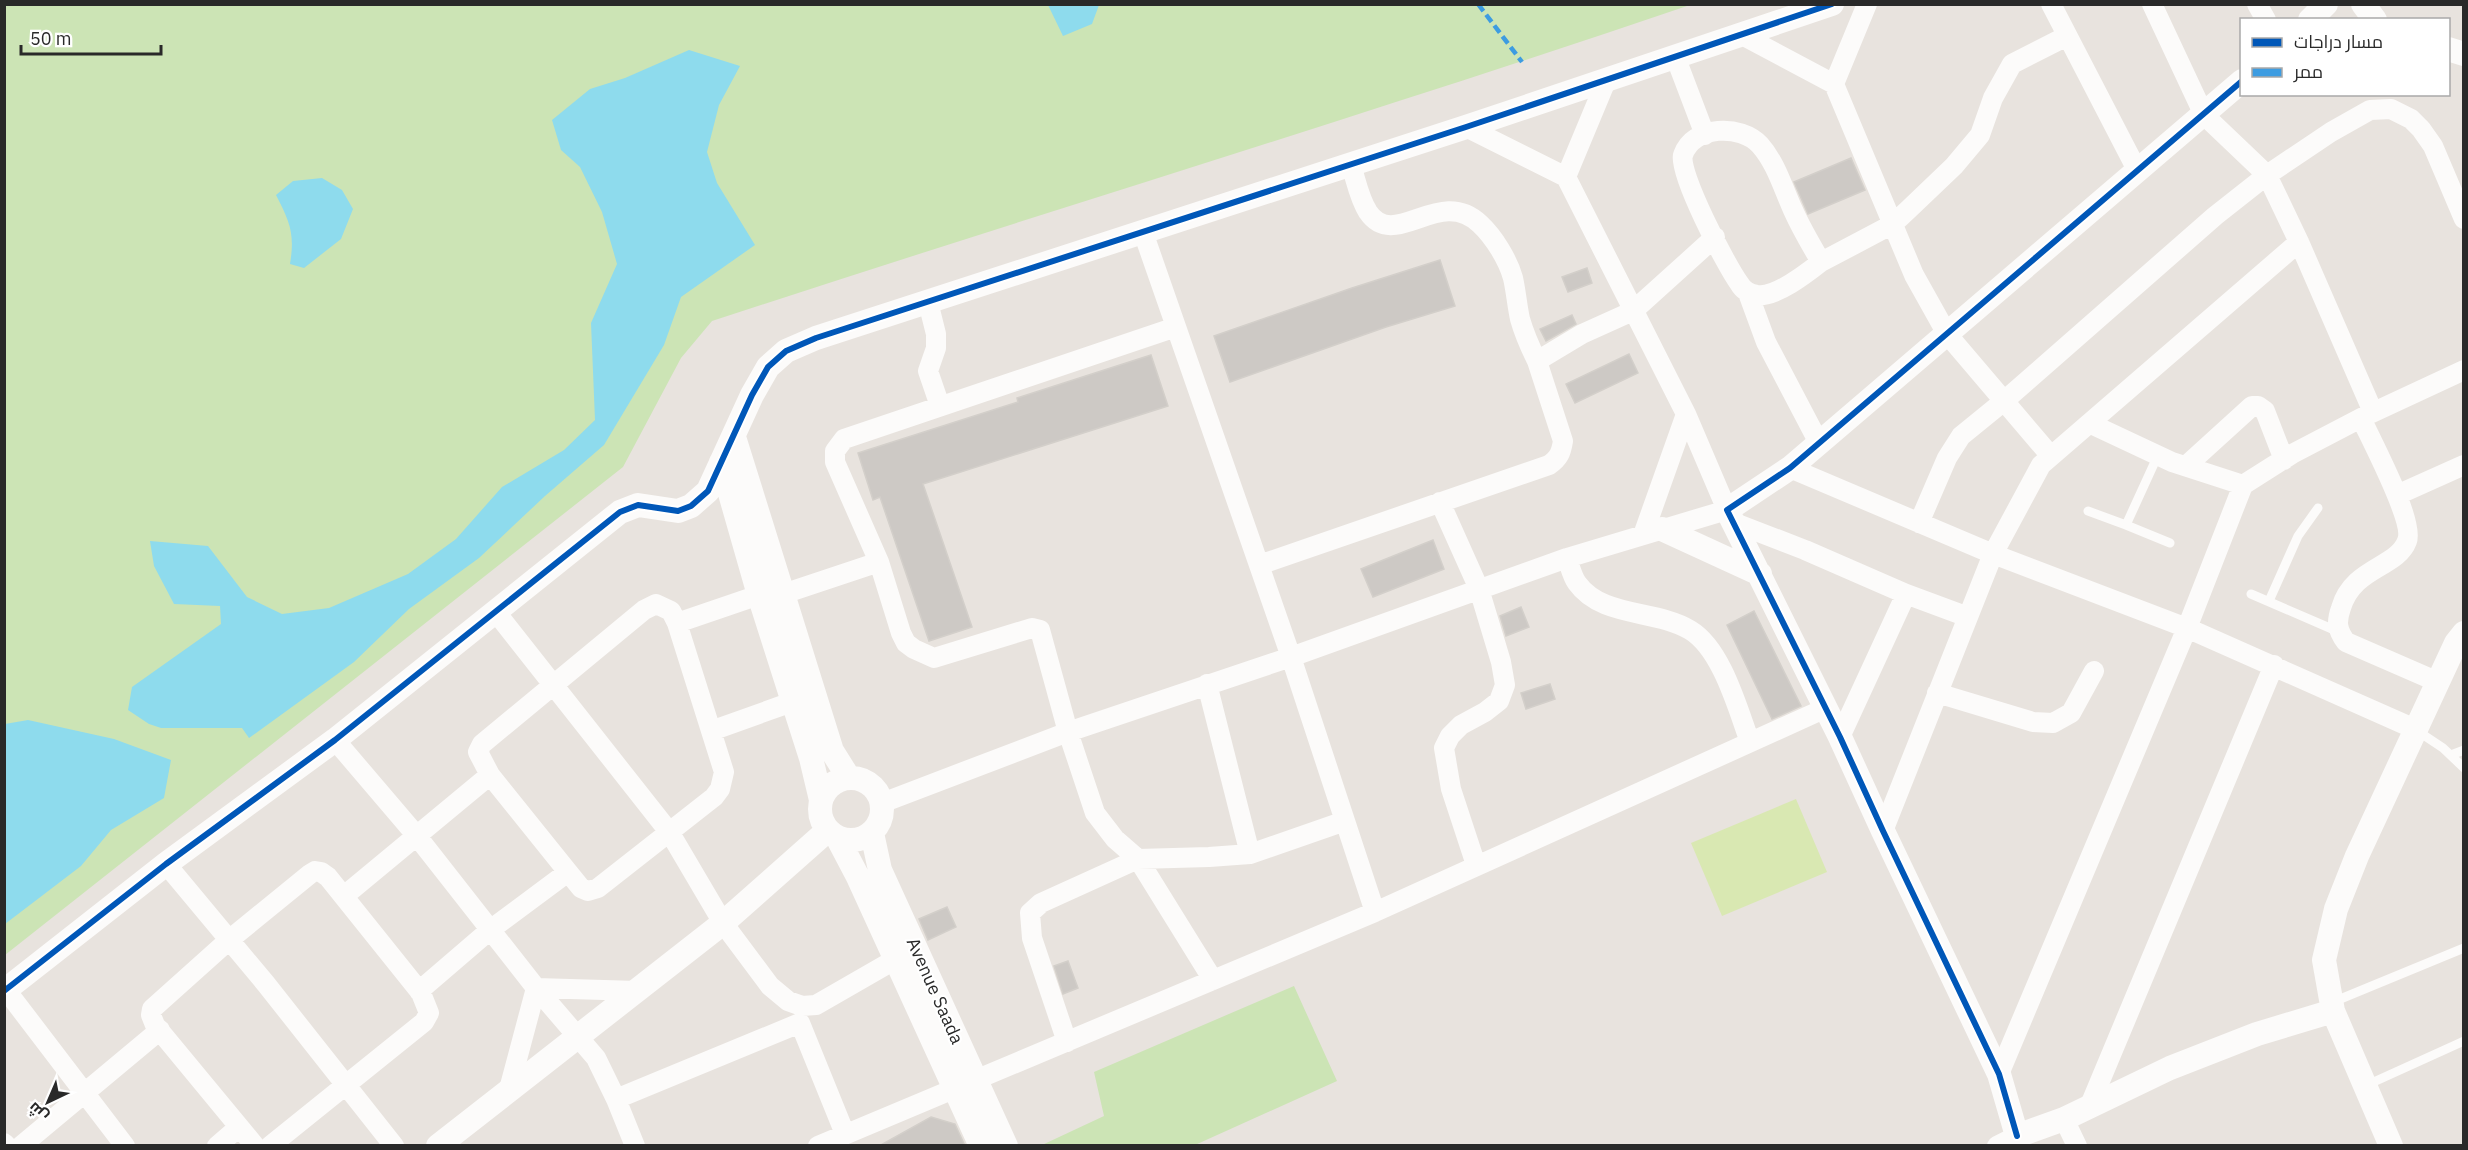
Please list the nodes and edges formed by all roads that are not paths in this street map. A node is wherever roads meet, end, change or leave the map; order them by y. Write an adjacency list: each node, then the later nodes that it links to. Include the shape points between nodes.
1 (1832, 4): 11 (street)
2 (1867, 4): 16 (street)
3 (2051, 4): 12 (street)
4 (2152, 4): 17 (street)
5 (2258, 4): 8 (street)
6 (2326, 4): 9 (street)
7 (2363, 4): 10 (street)
8 (2265, 18)
9 (2312, 18)
10 (2374, 18)
11 (1740, 34): 13 (street); 16 (street)
12 (2067, 36): 21 (street); 25 (street, via 2012,64 1993,98 1980,135 1954,166)
13 (1675, 57): 14 (street); 19 (street)
14 (1606, 81): 18 (street); 23 (street)
15 (2240, 82): 17 (street)
16 (1834, 84): 25 (street)
17 (2204, 115): 21 (street); 22 (street)
18 (1466, 127): 20 (street); 23 (street)
19 (1705, 135): 27 (street, via 1687,147 1682,157 1683,169); 29 (street, via 1737,130 1760,145)
20 (1351, 165): 26 (street); 35 (street, via 1362,199 1379,223 1403,224 1438,211 1458,211 1479,222 1498,247 1513,277 1520,318)
21 (2137, 170): 34 (street)
22 (2267, 175): 24 (street, via 2370,110 2391,110 2410,119 2433,146); 28 (street); 37 (street, via 2206,223)
23 (1566, 177): 32 (street)
24 (2463, 219)
25 (1893, 224): 29 (street); 34 (street, via 1914,275)
26 (1143, 232): 31 (street); 33 (street)
27 (1715, 237): 30 (street, via 1739,285); 32 (street)
28 (2299, 242): 40 (street); 41 (street)
29 (1821, 262): 30 (street, via 1768,295)
30 (1748, 292): 43 (street, via 1766,342)
31 (928, 302): 38 (street, via 936,348 928,371); 42 (street, via 786,351 768,367)
32 (1633, 311): 35 (street, via 1582,334); 39 (street)
33 (1176, 327): 38 (street); 64 (street)
34 (1947, 334): 37 (street); 43 (street)
35 (1537, 361): 53 (street, via 1563,441 1557,459)
36 (2463, 370): 40 (street)
37 (2004, 401): 44 (street); 57 (street, via 1961,436 1947,458)
38 (940, 406): 63 (street, via 844,439 835,451 835,462)
39 (1686, 414): 56 (street); 59 (street)
40 (2367, 415): 46 (street); 52 (street)
41 (2091, 424): 44 (street); 45 (street)
42 (734, 436): 47 (street); 67 (street)
43 (1820, 443): 50 (street)
44 (2050, 455): 61 (street)
45 (2158, 455): 49 (street); 58 (lane)
46 (2284, 460): 49 (street, via 2265,411 2252,406); 51 (street)
47 (721, 462): 70 (street); 72 (street, via 708,491 691,506 678,511 638,505 620,512)
48 (2463, 465): 52 (street)
49 (2186, 466): 51 (street)
50 (1790, 468): 56 (street); 57 (street)
51 (2243, 485): 75 (street)
52 (2397, 495): 76 (street, via 2408,529 2407,542 2395,556 2359,578 2349,589 2337,622)
53 (1440, 502): 64 (street); 66 (street)
54 (2318, 508): 71 (lane, via 2298,536)
55 (2088, 511): 58 (lane)
56 (1731, 517): 59 (street); 65 (street); 68 (street)
57 (1919, 523): 61 (street)
58 (2126, 525): 60 (lane)
59 (1653, 532): 62 (street); 65 (street)
60 (2170, 543)
61 (1992, 554): 73 (street); 75 (street)
62 (1567, 558): 66 (street); 92 (street, via 1576,582 1592,599 1691,630 1710,649)
63 (879, 562): 67 (street); 89 (street, via 901,633 906,643 922,654 934,658 1032,628 1040,630)
64 (1259, 565): 78 (street)
65 (1760, 574): 86 (street)
66 (1479, 589): 78 (street); 109 (street, via 1505,685 1499,701 1461,725 1444,748 1451,789)
67 (783, 594): 85 (street)
68 (1906, 594): 73 (street); 90 (street)
69 (2251, 594): 71 (lane)
70 (759, 596): 74 (street); 85 (street)
71 (2269, 601): 76 (lane)
72 (495, 611): 82 (street); 91 (street)
73 (1968, 617): 84 (street)
74 (677, 623): 82 (street, via 671,611 656,604); 88 (street)
75 (2187, 628): 79 (street); 129 (street)
76 (2339, 632): 81 (street, via 2346,642)
77 (2463, 633): 81 (street)
78 (1291, 657): 83 (street); 100 (street)
79 (2274, 665): 87 (street); 136 (street)
80 (2094, 671): 84 (street, via 2071,713 2053,723 2033,722)
81 (2438, 682): 87 (street)
82 (553, 684): 96 (street, via 482,744 478,752); 103 (street)
83 (1207, 684): 89 (street); 106 (street)
84 (1937, 693): 101 (street)
85 (804, 701): 88 (street); 97 (street); 98 (street)
86 (1826, 708): 90 (street); 92 (street)
87 (2415, 729): 94 (lane); 123 (street, via 2336,909 2324,960)
88 (711, 730): 103 (street, via 724,772 720,789)
89 (1068, 732): 99 (street); 107 (street, via 1095,813 1115,839)
90 (1840, 737): 101 (street)
91 (335, 740): 105 (street); 108 (street)
92 (1750, 742): 109 (street)
93 (2463, 750): 94 (lane)
94 (2451, 755): 95 (lane)
95 (2463, 768)
96 (490, 775): 105 (street); 110 (street)
97 (849, 778): 98 (street, via 833,783); 99 (street, via 870,784)
98 (821, 800): 104 (street, via 822,821)
99 (882, 803): 102 (street, via 879,824)
100 (1345, 821): 106 (street); 112 (street)
101 (1882, 831): 129 (street)
102 (872, 832): 104 (street, via 855,840); 130 (street, Avenue Saada, via 880,870)
103 (670, 833): 110 (street, via 598,888 581,888); 113 (street)
104 (833, 833): 113 (street); 117 (street, Avenue Saada)
105 (416, 835): 111 (street); 114 (street)
106 (1250, 854): 107 (street)
107 (1138, 859): 118 (street); 128 (street, via 1041,903 1030,913 1032,938)
108 (166, 864): 115 (street); 120 (street)
109 (1476, 865): 112 (street)
110 (568, 872): 114 (street)
111 (344, 896): 115 (street, via 328,878 315,871); 121 (street)
112 (1375, 912): 118 (street)
113 (723, 923): 122 (street); 124 (street, via 770,986)
114 (490, 930): 119 (street); 121 (street)
115 (230, 940): 125 (street, via 152,1009 151,1015); 131 (street)
116 (2463, 948): 123 (lane)
117 (896, 959): 124 (street); 130 (street, Avenue Saada)
118 (1212, 980): 128 (street)
119 (536, 988): 122 (street); 126 (street); 134 (street)
120 (5, 990): 133 (street)
121 (419, 991): 131 (street, via 429,1013 424,1022)
122 (638, 991): 126 (street)
123 (2332, 1007): 132 (street); 136 (street, via 2181,1064)
124 (801, 1015): 135 (street); 139 (street)
125 (160, 1030): 133 (street); 138 (street)
126 (578, 1038): 134 (street); 135 (street, via 596,1058)
127 (2463, 1041): 132 (lane)
128 (1066, 1042): 130 (street)
129 (2000, 1074): 140 (street)
130 (965, 1084): 139 (street); 150 (street, Avenue Saada); 151 (street, Avenue Saada)
131 (347, 1085): 146 (street); 147 (street)
132 (2365, 1086): 153 (street)
133 (85, 1092): 142 (street); 143 (street)
134 (508, 1092): 148 (street)
135 (616, 1099): 149 (street)
136 (2090, 1105): 137 (street)
137 (2064, 1119): 140 (street); 152 (street)
138 (239, 1127): 144 (street); 145 (street)
139 (845, 1134): 141 (street)
140 (2007, 1141)
141 (820, 1145)
142 (21, 1146)
143 (125, 1146)
144 (217, 1146)
145 (255, 1146)
146 (270, 1146)
147 (394, 1146)
148 (438, 1146)
149 (635, 1146)
150 (981, 1146)
151 (1006, 1146)
152 (2077, 1146)
153 (2391, 1146)

